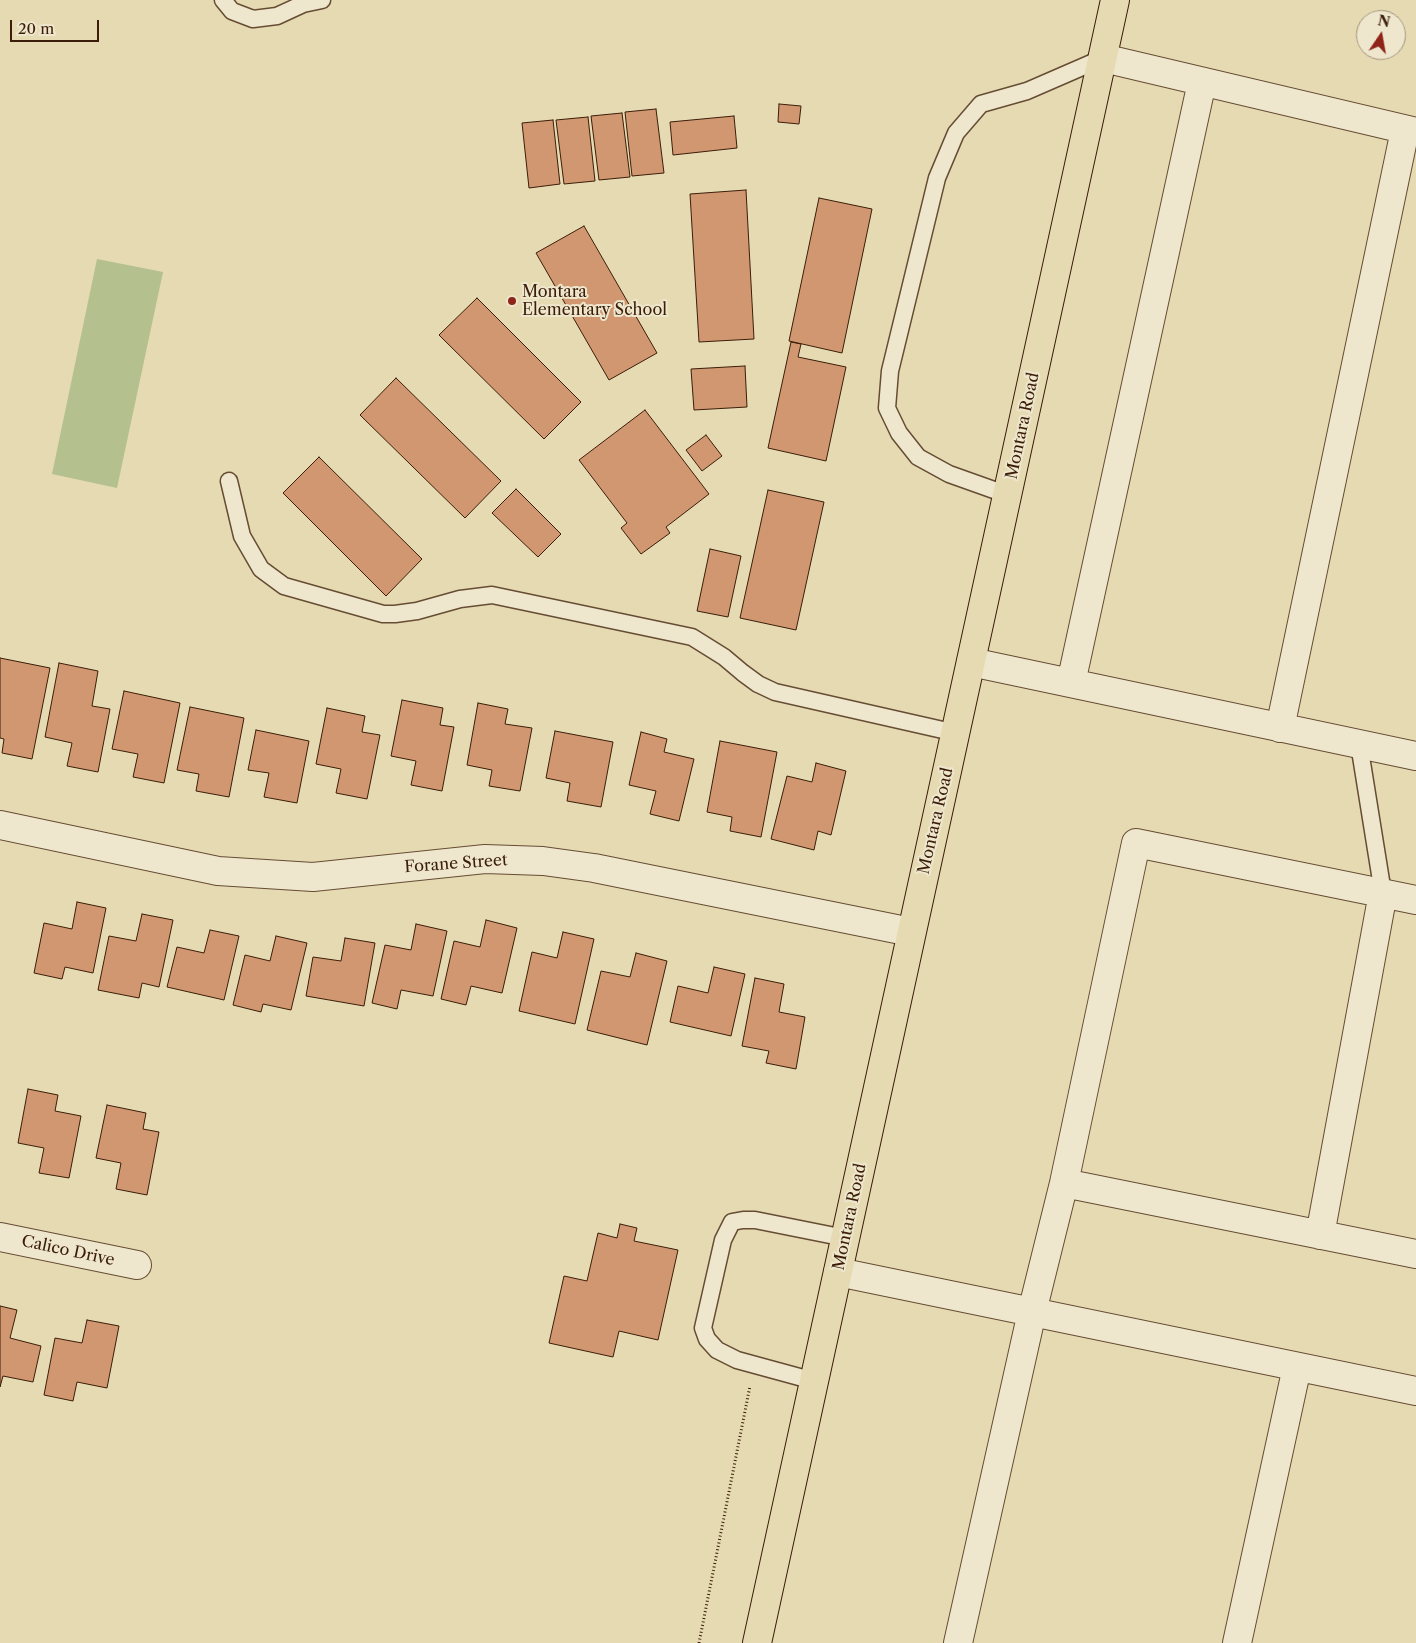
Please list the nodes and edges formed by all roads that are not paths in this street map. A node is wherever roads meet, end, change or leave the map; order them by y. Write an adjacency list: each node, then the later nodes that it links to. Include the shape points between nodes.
1 (223, 0): 2 (lane, via 232,12 254,19 277,16 303,4)
2 (322, 0)
3 (1116, 0): 4 (main road, Montara Road)
4 (1103, 58): 5 (street); 8 (main road, Montara Road); 8 (lane, via 1027,91 981,104 956,133 937,178 890,371 887,408 899,434 918,457 949,474)
5 (1202, 82): 6 (street); 10 (street)
6 (1410, 131): 11 (street)
7 (229, 481): 12 (lane, via 242,536 261,569 284,586 383,614 417,611 460,599 492,596 692,638 724,657 758,684 775,692)
8 (1008, 495): 9 (main road, Montara Road)
9 (971, 662): 10 (street); 12 (main road, Montara Road)
10 (1071, 683): 11 (street)
11 (1280, 728): 13 (street)
12 (956, 733): 18 (main road, Montara Road)
13 (1359, 744): 14 (street); 16 (lane)
14 (1416, 756)
15 (0, 825): 18 (street, Forane Street, via 218,871 247,873 313,877 485,860 543,861 594,868)
16 (1383, 893): 17 (street); 19 (street, via 1136,843); 20 (street)
17 (1416, 900)
18 (911, 932): 22 (main road, Montara Road)
19 (1064, 1183): 20 (street); 26 (street)
20 (1320, 1235): 23 (street)
21 (0, 1236): 24 (street, Calico Drive)
22 (845, 1238): 25 (main road, Montara Road); 28 (lane, via 755,1220 732,1222 723,1240 703,1328 707,1339 717,1350 737,1360)
23 (1416, 1254)
24 (137, 1265)
25 (838, 1272): 26 (street); 28 (main road, Montara Road)
26 (1032, 1312): 27 (street); 31 (street)
27 (1298, 1367): 29 (street); 32 (street)
28 (814, 1381): 30 (main road, Montara Road)
29 (1416, 1391)
30 (757, 1643)
31 (958, 1643)
32 (1237, 1643)

